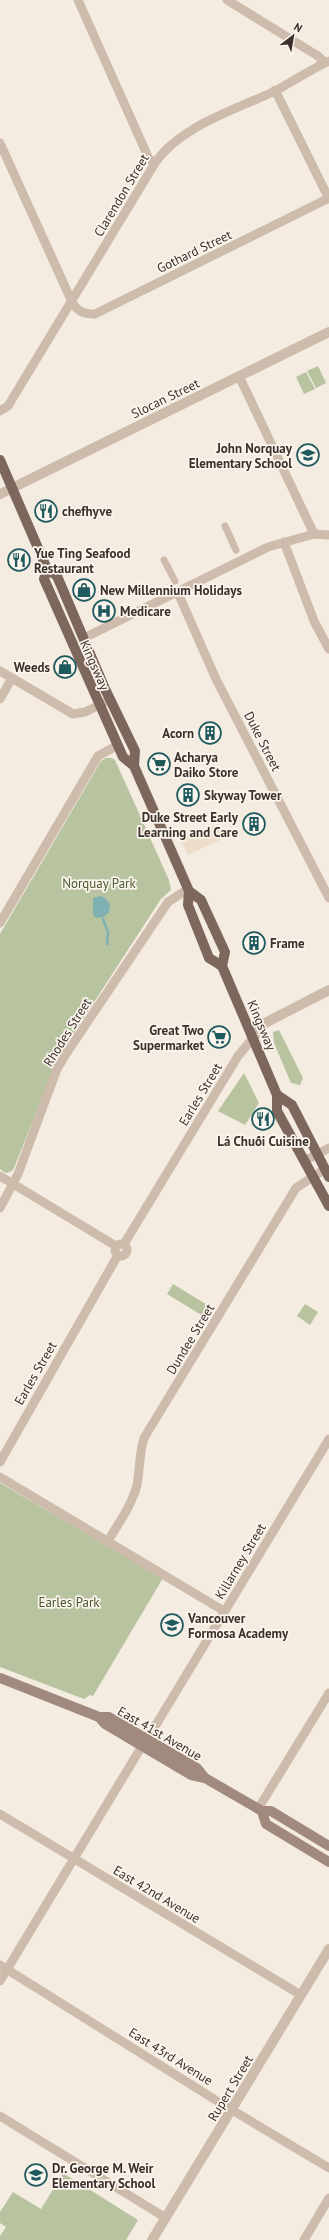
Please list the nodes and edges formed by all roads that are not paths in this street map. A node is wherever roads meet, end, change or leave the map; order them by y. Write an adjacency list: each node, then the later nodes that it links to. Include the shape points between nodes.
1 (78, 0): 6 (street, via 149,159)
2 (227, 0): 3 (street)
3 (327, 62): 4 (street, Clarendon Street)
4 (275, 90): 6 (street, Clarendon Street, via 188,132 167,147); 7 (street)
5 (0, 143): 8 (street)
6 (155, 163): 8 (street, Clarendon Street)
7 (329, 199): 8 (street, Gothard Street, via 95,314 77,310)
8 (72, 302): 11 (street, Clarendon Street, via 8,406)
9 (329, 332): 10 (street, Slocan Street)
10 (239, 376): 14 (street, Slocan Street); 17 (street)
11 (0, 411)
12 (0, 460): 14 (main road, Kingsway)
13 (0, 487): 14 (street, Slocan Street)
14 (12, 487): 15 (street, Slocan Street); 22 (main road, Kingsway)
15 (0, 494)
16 (225, 526): 20 (street)
17 (314, 534): 18 (street); 19 (street)
18 (329, 535)
19 (284, 542): 24 (street, via 268,547); 26 (street, via 314,621)
20 (236, 550)
21 (164, 560): 23 (street)
22 (47, 569): 25 (main road, Kingsway, via 57,576); 31 (main road, Kingsway, via 44,579)
23 (175, 581)
24 (178, 593): 25 (street); 35 (street, Duke Street, via 216,679)
25 (84, 638): 30 (main road, Kingsway)
26 (329, 649)
27 (0, 671): 28 (street)
28 (12, 678): 29 (street); 31 (street, via 73,714)
29 (0, 699)
30 (110, 700): 31 (street); 33 (main road, Kingsway, via 135,751)
31 (99, 706): 32 (main road, Kingsway)
32 (118, 745): 33 (main road, Kingsway, via 123,757); 36 (street, via 98,756)
33 (134, 766): 34 (main road, Kingsway)
34 (188, 890): 37 (main road, Kingsway, via 188,906 209,958); 37 (main road, Kingsway, via 201,900 225,952); 47 (street, Rhodes Street, via 168,902 57,1069)
35 (329, 898)
36 (0, 923)
37 (222, 966): 39 (main road, Kingsway)
38 (329, 990): 39 (street, Earles Street, via 265,1023)
39 (253, 1038): 40 (main road, Kingsway); 50 (street, Earles Street, via 238,1056)
40 (278, 1095): 42 (main road, Kingsway, via 292,1105); 43 (main road, Kingsway, via 277,1111)
41 (329, 1148): 42 (street)
42 (316, 1154): 43 (street); 44 (main road, Kingsway)
43 (304, 1161): 46 (main road, Kingsway)
44 (327, 1173): 46 (street, Dundee Street)
45 (0, 1176): 47 (street)
46 (313, 1176): 48 (main road, Kingsway); 54 (street, Dundee Street, via 296,1188 289,1198 144,1438 133,1498)
47 (13, 1184): 49 (street, Rhodes Street); 50 (street)
48 (329, 1206)
49 (0, 1208)
50 (119, 1249): 52 (street, Earles Street)
51 (329, 1439): 55 (street, Killarney Street)
52 (0, 1462)
53 (0, 1476): 54 (street)
54 (108, 1541): 55 (street)
55 (224, 1611): 58 (street, Killarney Street)
56 (0, 1678): 58 (main road, East 41st Avenue, via 99,1717 109,1717)
57 (329, 1693): 59 (street)
58 (145, 1742): 59 (main road, East 41st Avenue, via 197,1768 205,1778); 62 (street, Killarney Street)
59 (260, 1810): 61 (main road, East 41st Avenue, via 271,1811); 63 (main road, East 41st Avenue, via 266,1824)
60 (0, 1814): 62 (street, East 42nd Avenue)
61 (329, 1846)
62 (73, 1859): 65 (street, Killarney Street); 67 (street, East 42nd Avenue)
63 (329, 1862)
64 (329, 1949): 67 (street, Rupert Street)
65 (3, 1967): 66 (street, Killarney Street); 68 (street, East 43rd Avenue)
66 (0, 1981)
67 (301, 1995): 68 (street, Rupert Street)
68 (232, 2110): 70 (street, East 43rd Avenue); 72 (street, Rupert Street)
69 (0, 2116): 72 (street)
70 (329, 2168)
71 (329, 2198): 74 (street)
72 (166, 2218): 73 (street, Rupert Street)
73 (152, 2240)
74 (304, 2240)

